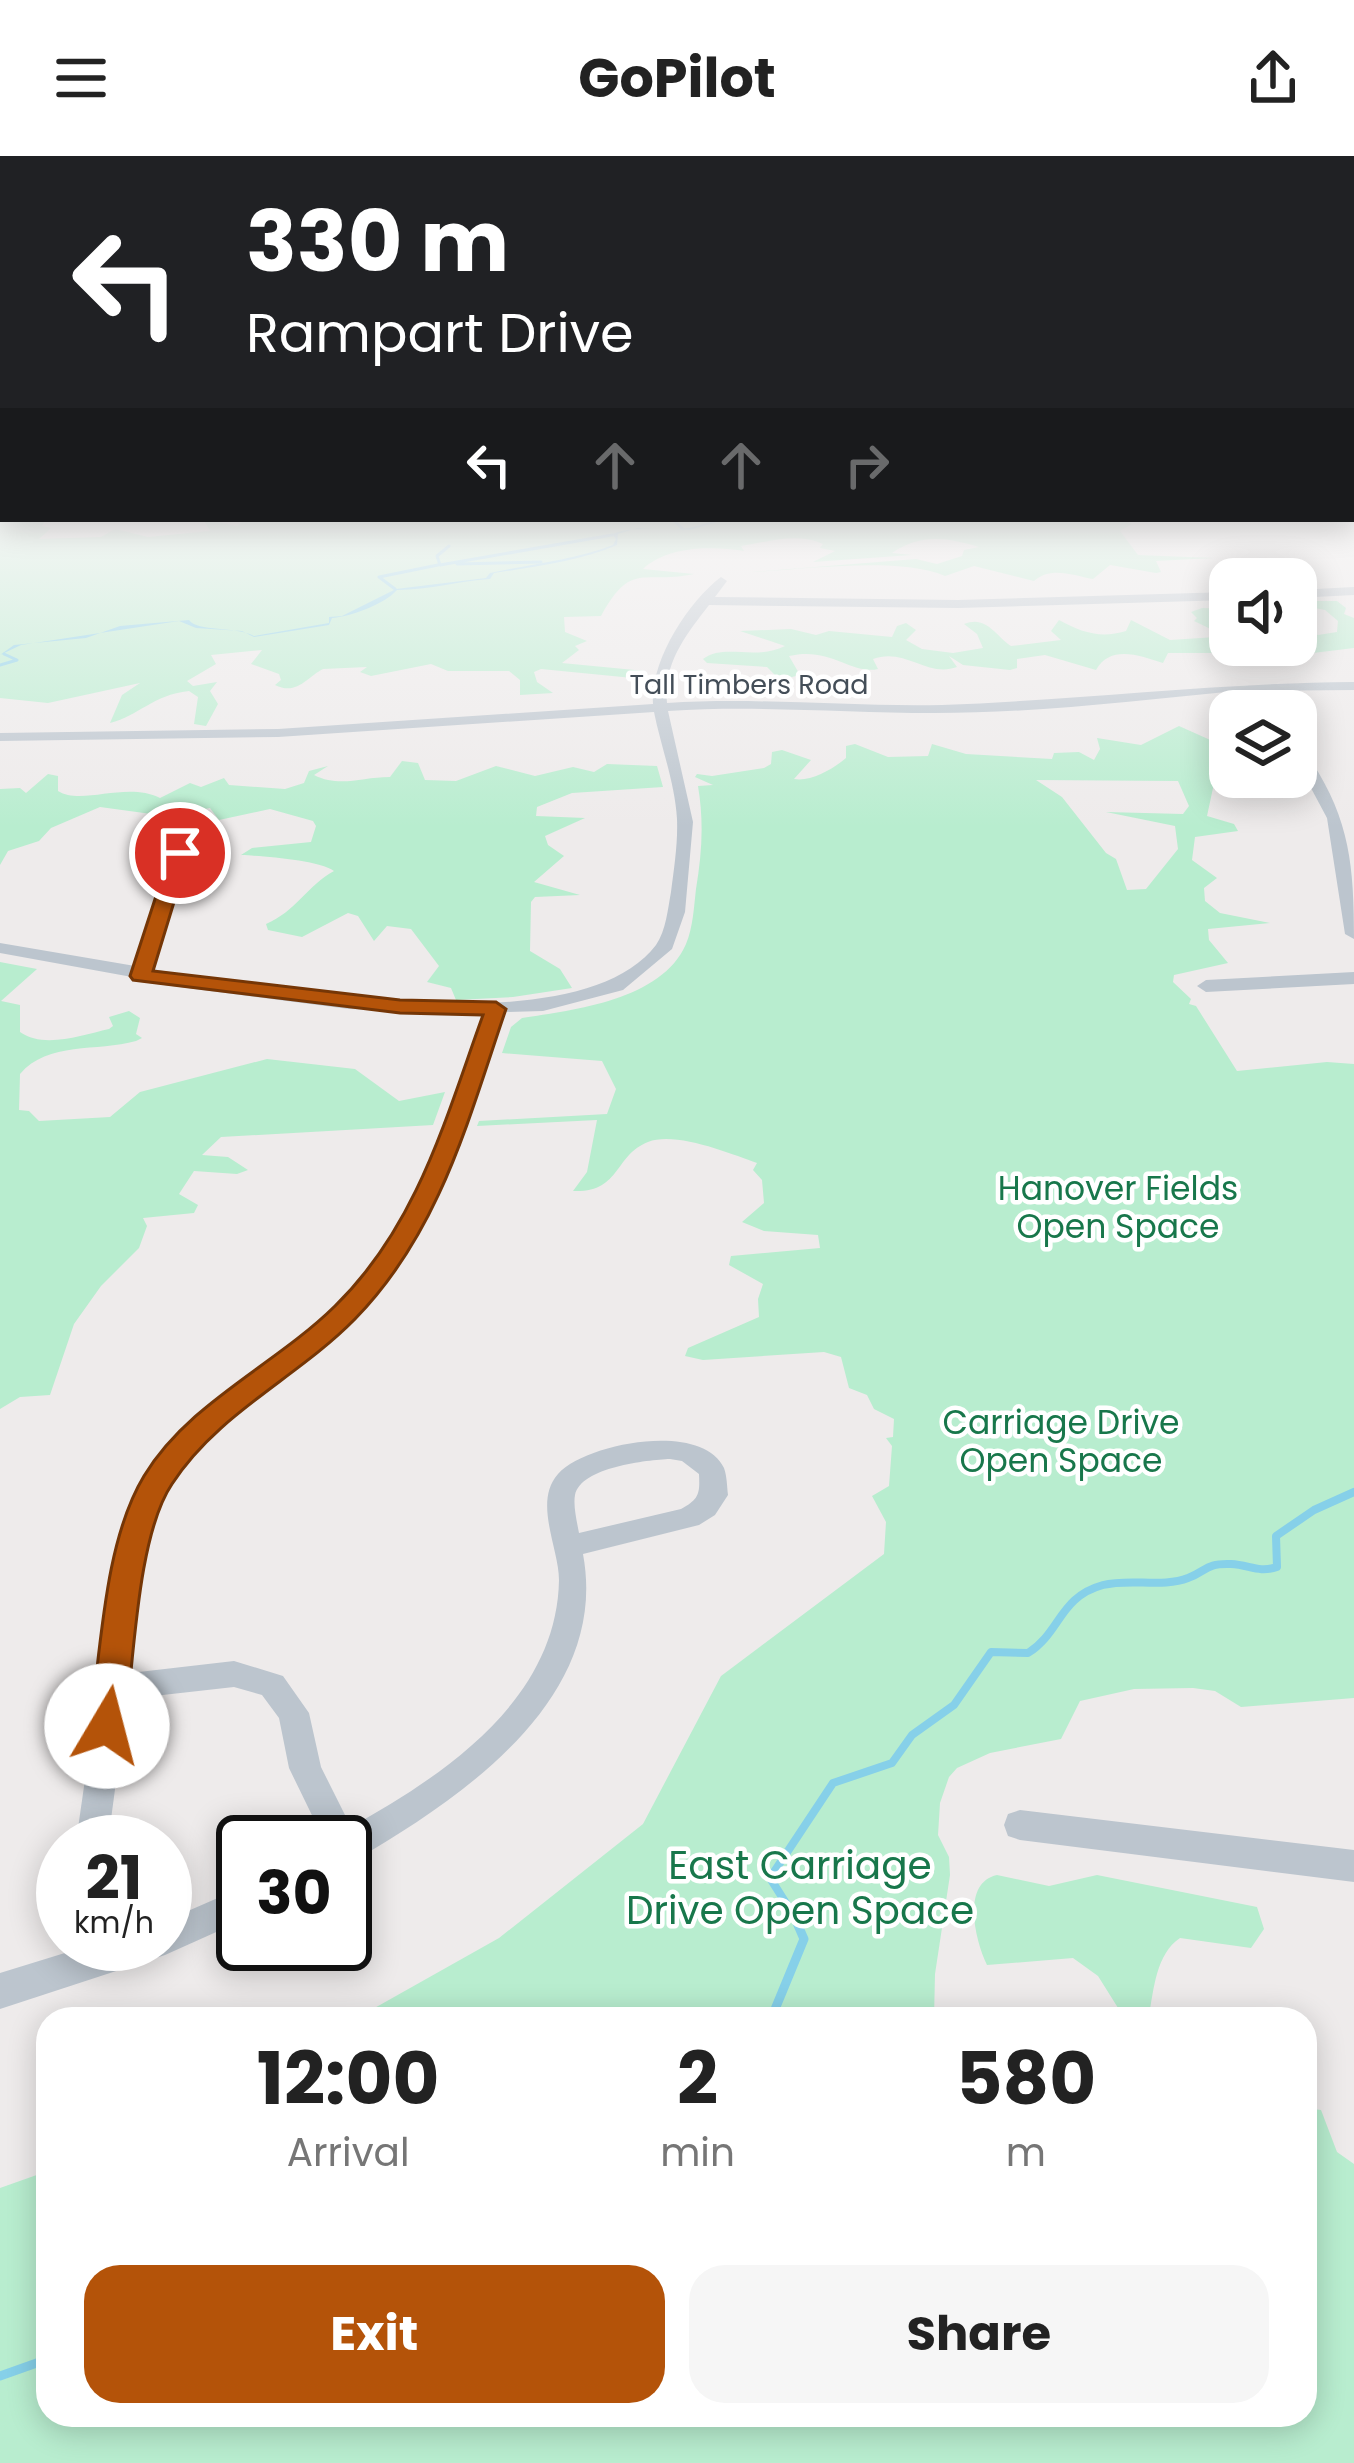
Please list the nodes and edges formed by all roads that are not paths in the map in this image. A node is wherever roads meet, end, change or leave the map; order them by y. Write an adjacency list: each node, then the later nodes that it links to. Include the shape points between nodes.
1 (700, 612): 5 (street, via 660,676)
2 (1354, 686): 3 (street, Tall Timbers Road)
3 (1239, 687): 4 (street); 5 (street, Tall Timbers Road, via 957,709)
4 (1242, 690)
5 (662, 705): 6 (street, Tall Timbers Road, via 278,733); 14 (street, via 686,832 662,950 636,973 588,994)
6 (0, 737)
7 (1317, 776): 9 (street, via 1335,799 1348,840)
8 (180, 853): 11 (street)
9 (1354, 934)
10 (0, 948): 11 (street)
11 (141, 976): 14 (street)
12 (1354, 978): 13 (street)
13 (1206, 986)
14 (496, 1009): 16 (street, via 431,1190 403,1244 346,1311 209,1419 156,1481 134,1538)
15 (571, 1546): 15 (street, via 560,1498 578,1471 667,1449 690,1453 712,1471 714,1495 698,1514); 20 (street, via 564,1636 537,1694 454,1782)
16 (113, 1688): 17 (street); 18 (street, via 234,1674 272,1685 294,1713 305,1768)
17 (96, 1815)
18 (328, 1815)
19 (1020, 1825): 21 (street)
20 (372, 1829)
21 (1354, 1866)
22 (44, 1971): 23 (street)
23 (0, 1991)

